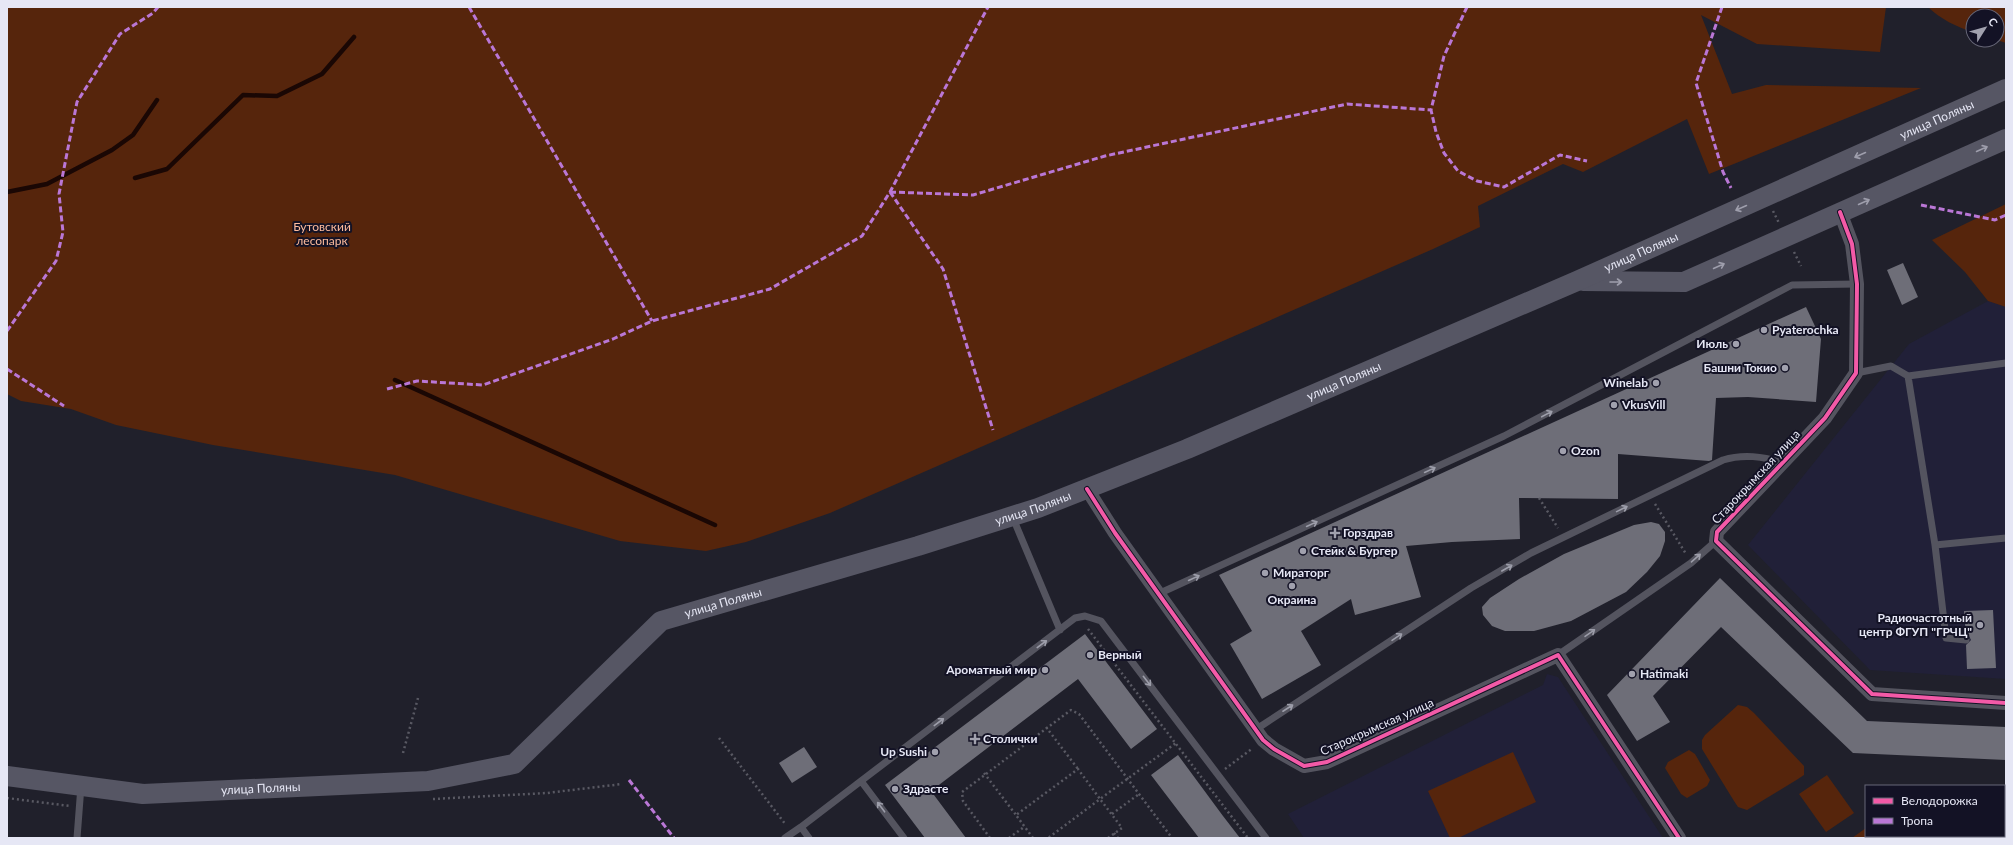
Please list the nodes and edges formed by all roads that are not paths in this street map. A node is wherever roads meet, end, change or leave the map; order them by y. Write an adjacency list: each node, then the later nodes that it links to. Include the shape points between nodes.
1 (2006, 89): 4 (main road, улица Поляны, one-way to 4)
2 (2006, 139): 3 (main road, one-way to 2)
3 (1840, 212): 4 (main road, one-way to 3, via 1684,282); 5 (street, via 1852,244)
4 (1577, 281): 10 (main road, улица Поляны, via 1194,446)
5 (1857, 284): 7 (street); 15 (lane, one-way to 5, via 1504,436 1792,285)
6 (2006, 363): 8 (lane)
7 (1856, 373): 8 (lane, via 1891,366); 9 (street, Старокрымская улица, via 1825,418)
8 (1908, 376): 14 (lane)
9 (1782, 463): 13 (street, Старокрымская улица, via 1717,532); 20 (lane, one-way to 9, via 1471,588 1531,553 1723,460 1738,456 1772,459)
10 (1087, 489): 11 (main road, улица Поляны); 15 (street, Старокрымская улица)
11 (1013, 516): 16 (lane); 23 (main road, улица Поляны, via 662,621 514,764 428,781 354,785 143,794)
12 (2006, 538): 14 (lane)
13 (1716, 541): 18 (lane, one-way to 13, via 1691,563); 19 (street, Старокрымская улица, via 1872,694)
14 (1935, 545): 17 (lane, via 1946,638)
15 (1158, 594): 20 (street, Старокрымская улица)
16 (1060, 630): 22 (lane, one-way to 16); 29 (lane, one-way to 29, via 1075,618 1093,617 1101,621)
17 (1966, 640)
18 (1558, 655): 20 (street, Старокрымская улица, via 1327,762 1304,766 1274,749); 30 (street)
19 (2006, 703)
20 (1255, 730)
21 (7, 776): 23 (main road, улица Поляны)
22 (861, 781): 24 (lane); 28 (lane, one-way to 22)
23 (82, 786): 25 (lane)
24 (801, 827): 26 (lane); 27 (lane)
25 (77, 838)
26 (785, 838)
27 (809, 838)
28 (904, 838)
29 (1266, 838)
30 (1679, 838)

